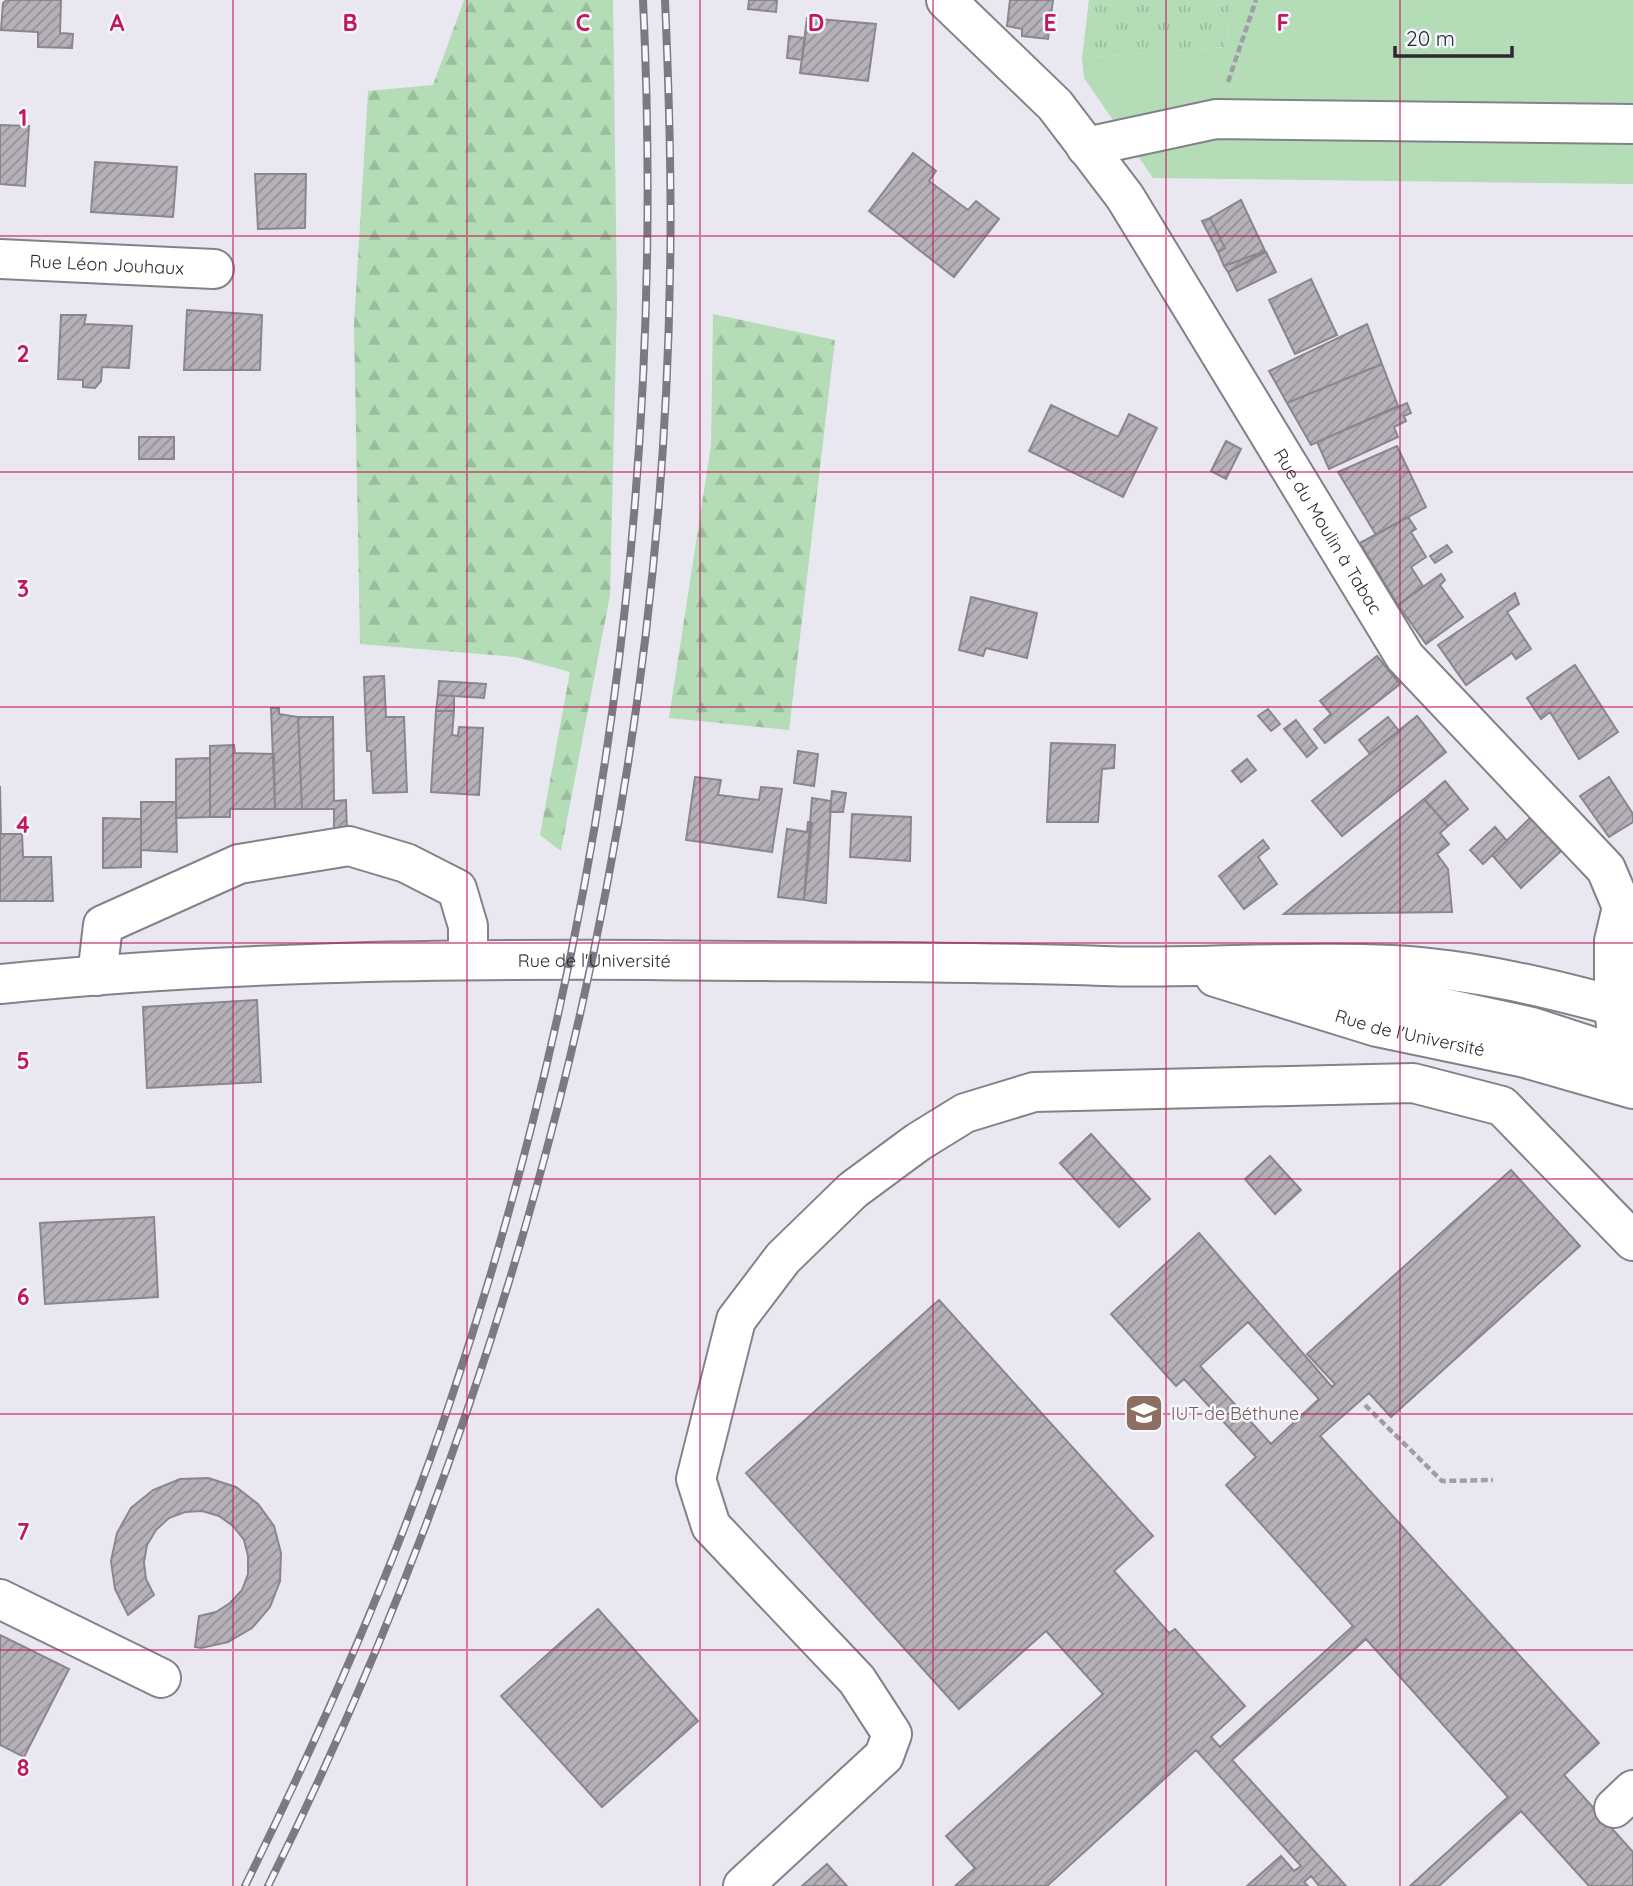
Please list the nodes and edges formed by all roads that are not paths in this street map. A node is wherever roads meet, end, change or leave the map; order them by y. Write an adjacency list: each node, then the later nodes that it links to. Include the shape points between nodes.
1 (946, 0): 3 (street, Rue du Moulin à Tabac, via 1055,105)
2 (1633, 124): 3 (street, via 1216,119)
3 (1086, 147): 10 (street, Rue du Moulin à Tabac, via 1125,197 1405,657 1606,869 1622,907 1614,941)
4 (0, 260): 5 (street, Rue Léon Jouhaux)
5 (214, 269)
6 (468, 960): 7 (street, Rue de l'Université, via 990,962); 8 (street, Rue de l'Université, via 259,965); 8 (street, via 468,926 457,889 406,863 349,846 239,864 103,925)
7 (1189, 969): 10 (street, Rue de l'Université, via 1390,965 1448,970 1540,986); 11 (street, via 1375,993 1532,1027)
8 (97, 976): 9 (street, Rue de l'Université)
9 (0, 984)
10 (1623, 1008): 11 (street, Rue du Moulin à Tabac)
11 (1623, 1071)
12 (1633, 1241): 15 (street, via 1502,1106 1413,1083 1034,1092 965,1113 918,1142 853,1190 782,1258 736,1320 696,1479 711,1526 857,1680 892,1734 884,1756)
13 (0, 1599): 14 (street)
14 (160, 1678)
15 (743, 1886)

